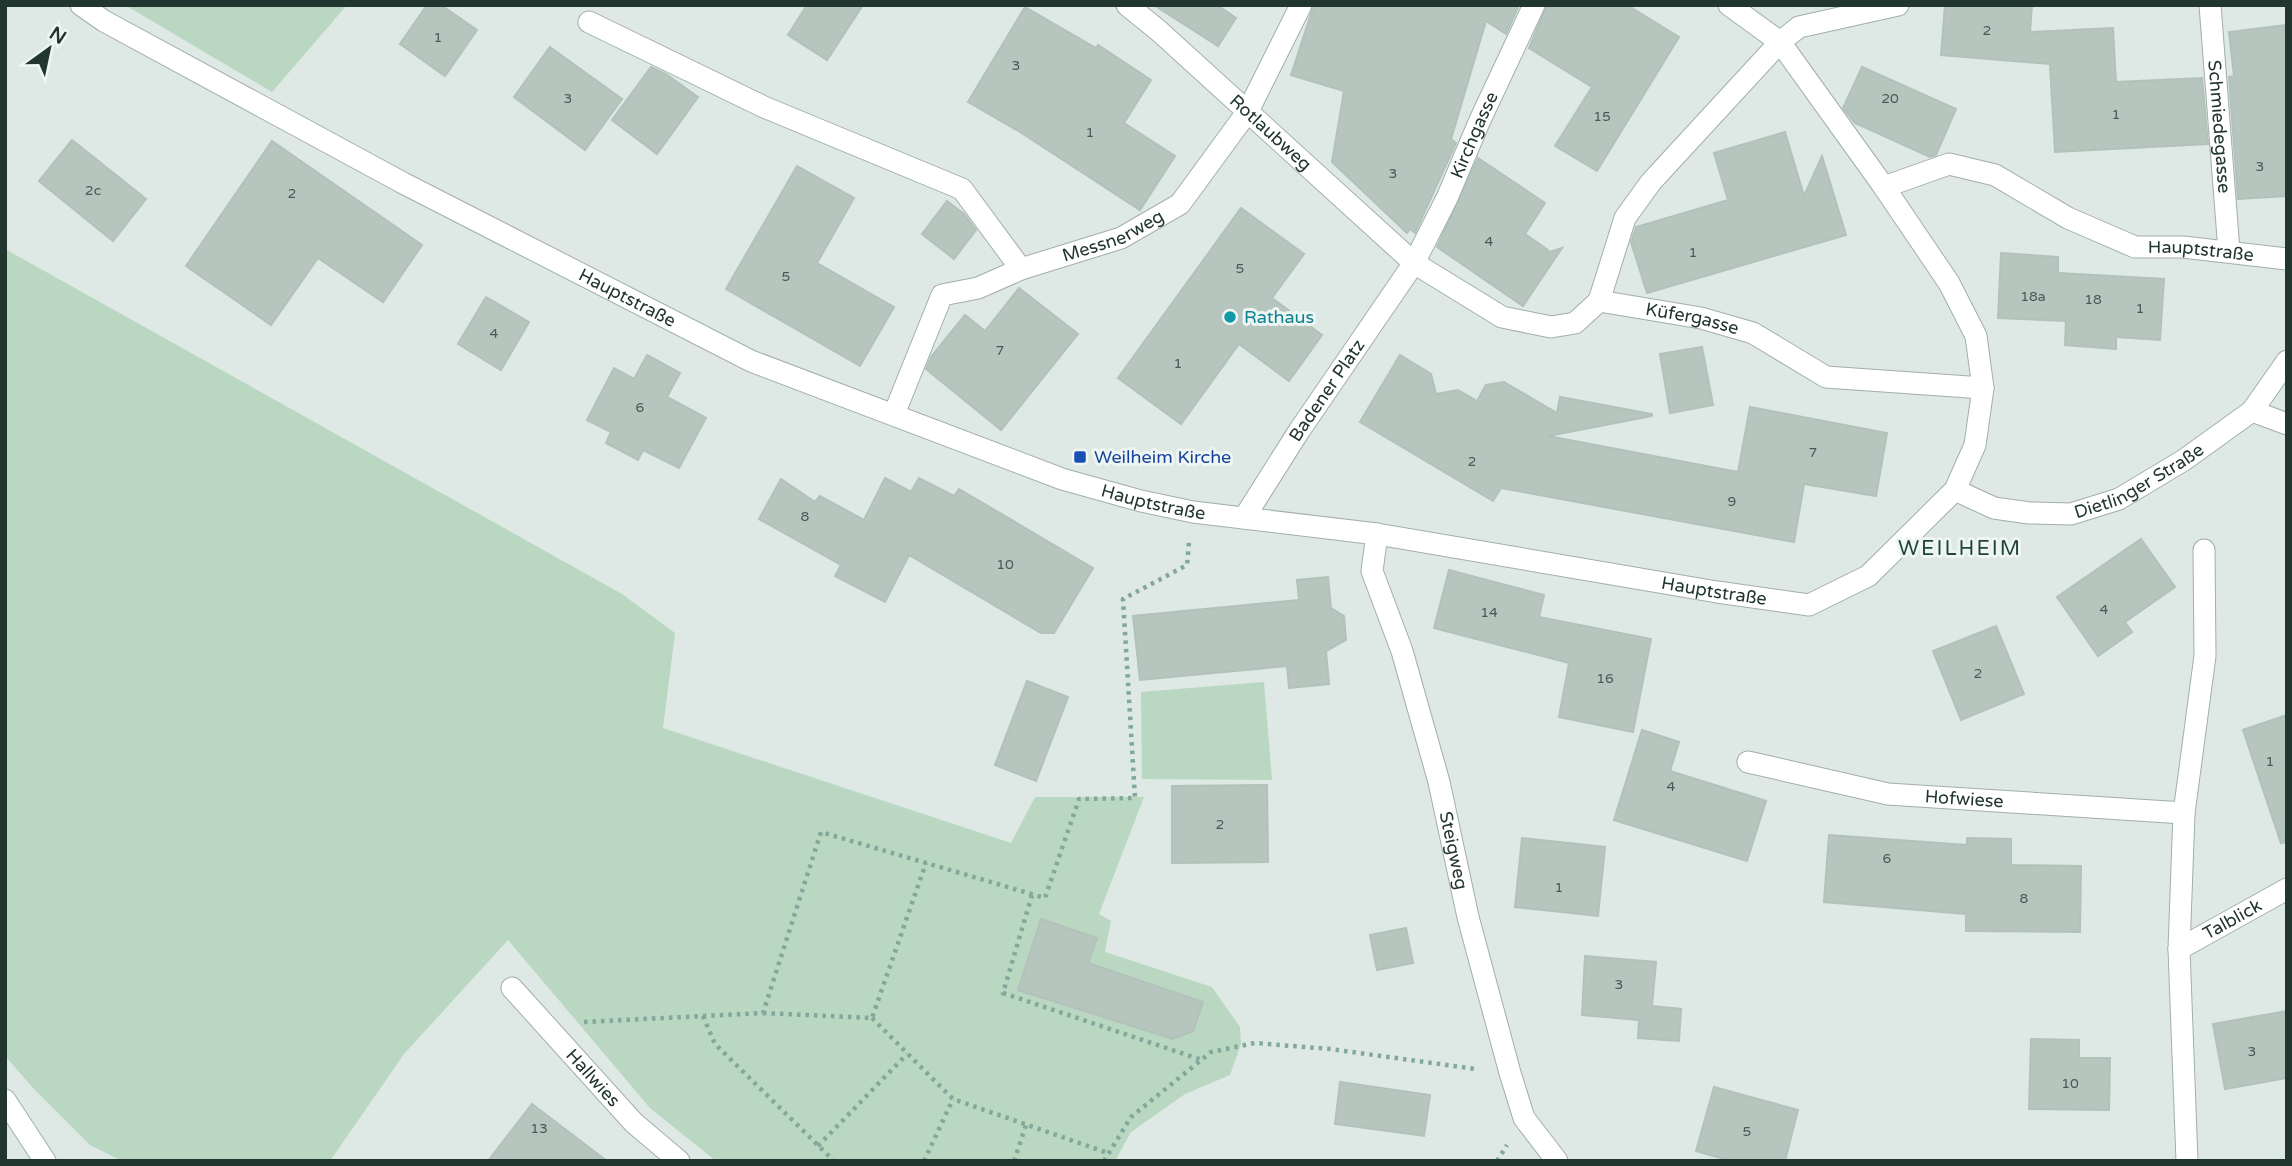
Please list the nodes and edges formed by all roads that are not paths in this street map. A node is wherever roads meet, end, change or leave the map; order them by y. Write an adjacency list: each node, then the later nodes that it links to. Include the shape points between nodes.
1 (81, 5): 20 (street, Hauptstraße, via 402,183 751,360)
2 (1127, 5): 10 (street, Rotlaubweg)
3 (1301, 5): 10 (street, Messnerweg)
4 (1534, 5): 14 (street, Kirchgasse)
5 (1729, 5): 9 (street, Hauptstraße)
6 (1898, 5): 9 (street, via 1799,27)
7 (2210, 5): 12 (street, Schmiedegasse)
8 (589, 22): 15 (street, via 764,107 962,189)
9 (1780, 42): 11 (street, Hauptstraße); 16 (street, via 1631,209)
10 (1248, 111): 14 (street, Rotlaubweg); 15 (street, Messnerweg, via 1180,204 1121,239)
11 (1884, 187): 12 (street, Hauptstraße, via 1948,164 1996,175 2068,218 2135,247); 18 (street, Hauptstraße, via 1949,284 1976,336)
12 (2229, 251): 13 (street, Hauptstraße)
13 (2287, 259)
14 (1414, 264): 16 (street, via 1502,317 1551,327 1575,323); 23 (street, Badener Platz)
15 (1021, 269): 20 (street, Messnerweg, via 978,288 942,295)
16 (1598, 301): 18 (street, Küfergasse, via 1701,318 1753,333 1826,377)
17 (2287, 360): 19 (street, Dietlinger Straße)
18 (1983, 388): 22 (street, Hauptstraße, via 1975,445)
19 (2252, 411): 21 (street); 22 (street, Dietlinger Straße, via 2185,460 2119,499 2071,514 1994,508)
20 (894, 414): 23 (street, Hauptstraße, via 1062,479 1192,512)
21 (2287, 424)
22 (1955, 490): 24 (street, Hauptstraße, via 1868,576 1809,605)
23 (1244, 518): 24 (street, Hauptstraße)
24 (1377, 534): 34 (street, Steigweg, via 1372,571 1402,651 1439,782 1468,917 1510,1073 1524,1118)
25 (2204, 550): 27 (street, via 2205,656)
26 (1748, 762): 27 (street, Hofwiese, via 1888,794)
27 (2184, 813): 29 (street)
28 (2287, 889): 29 (street, Talblick)
29 (2179, 949): 35 (street)
30 (512, 988): 33 (street, Hallwies, via 634,1123)
31 (5, 1100): 32 (street)
32 (45, 1161)
33 (679, 1161)
34 (1557, 1161)
35 (2186, 1161)

